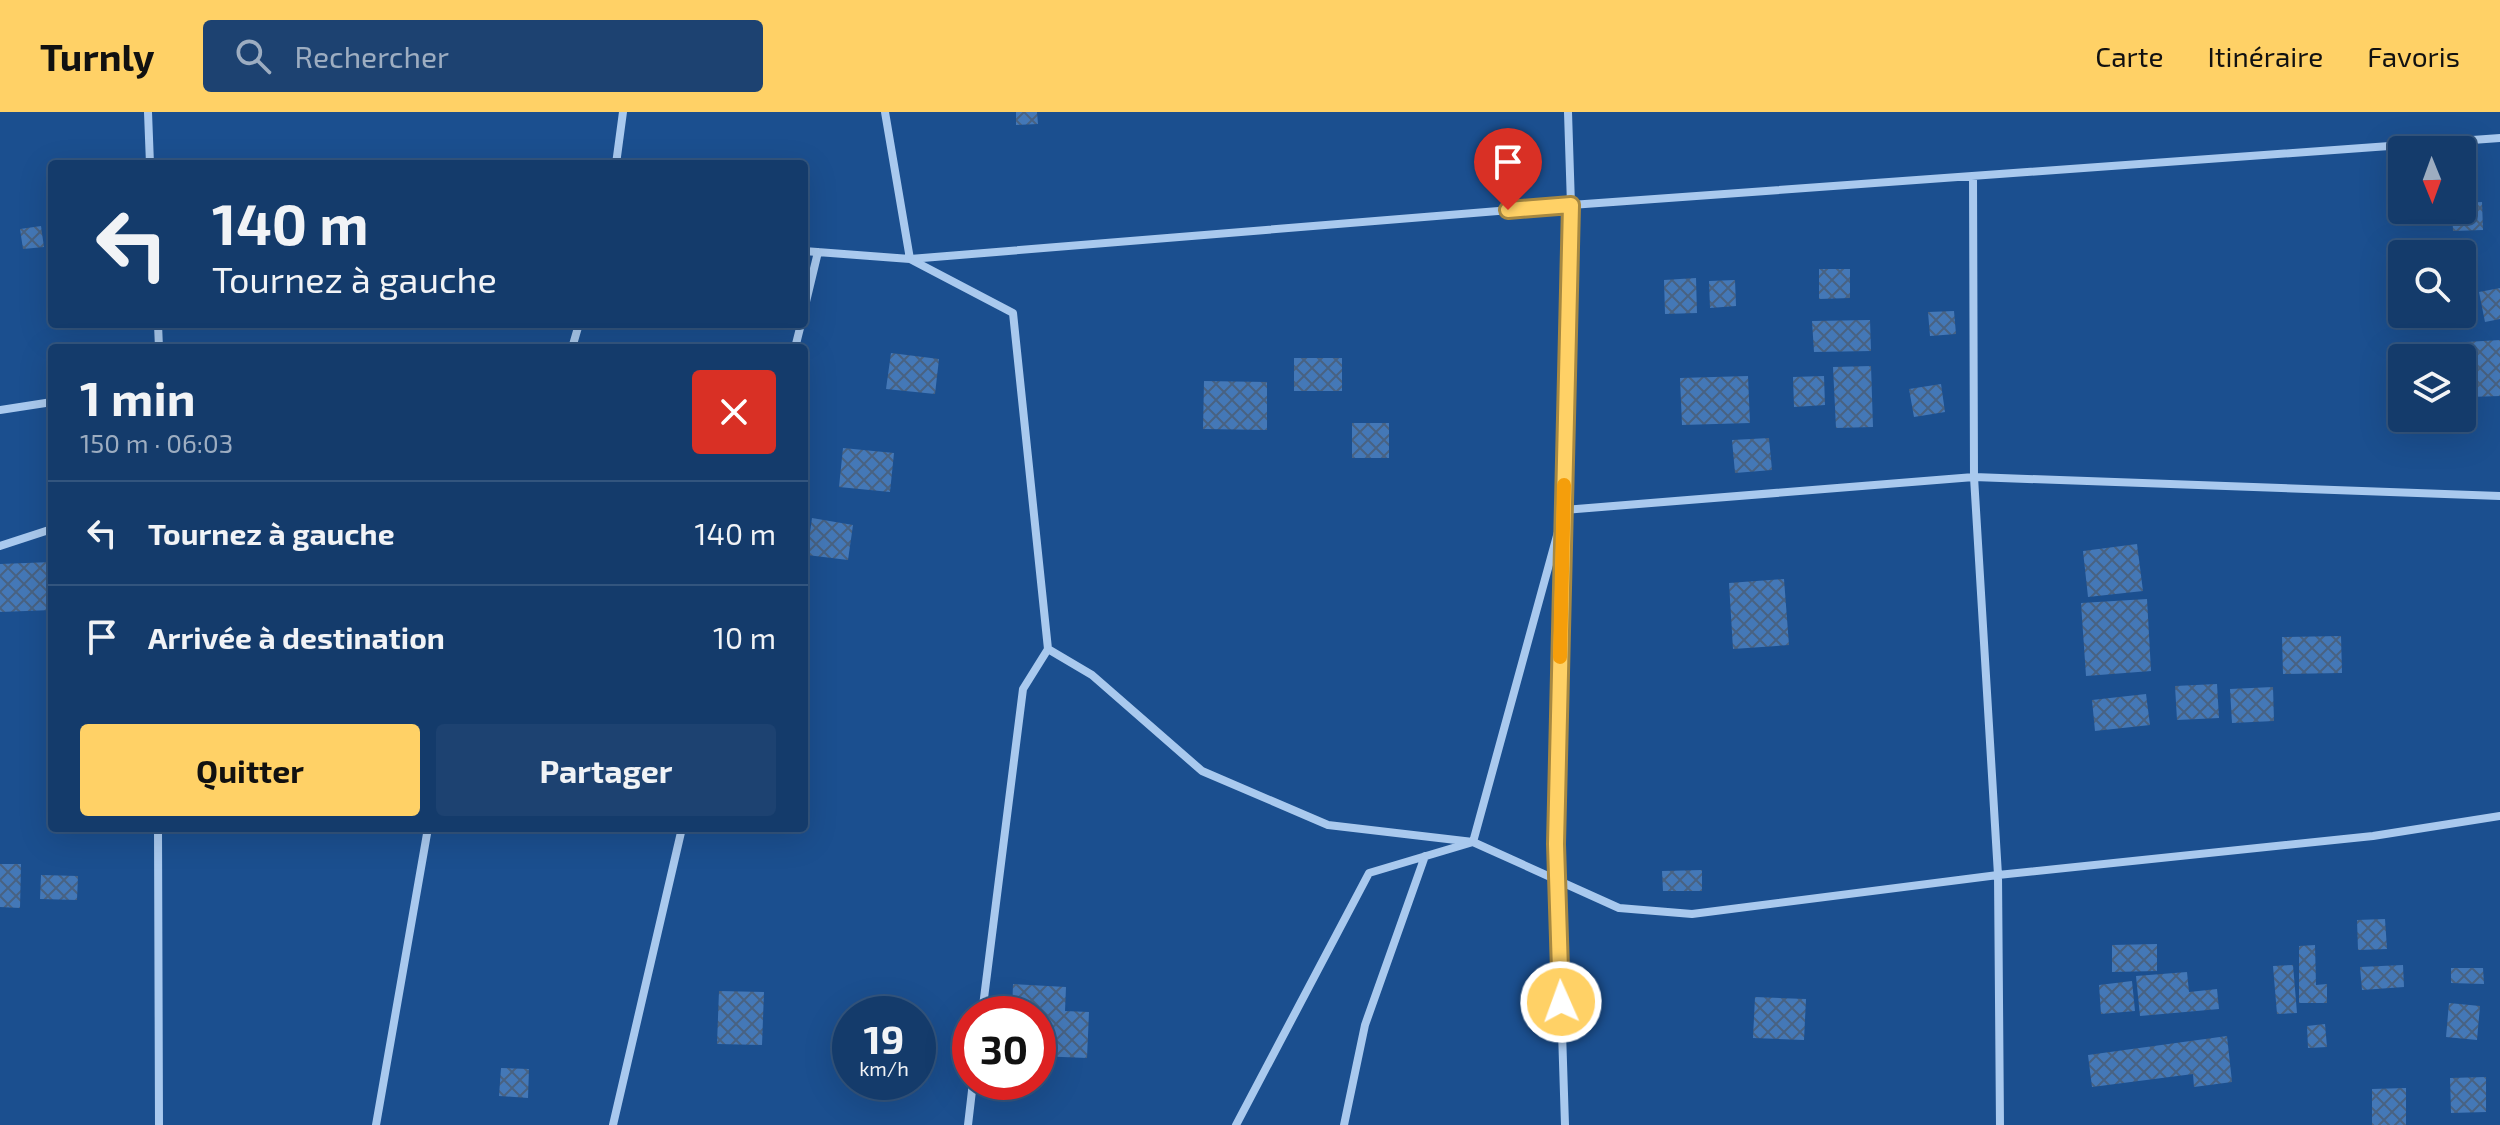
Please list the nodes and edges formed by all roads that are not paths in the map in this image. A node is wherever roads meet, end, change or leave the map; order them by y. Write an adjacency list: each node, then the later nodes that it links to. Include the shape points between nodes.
1 (148, 112): 6 (street)
2 (623, 112): 7 (street)
3 (885, 112): 12 (street)
4 (1568, 112): 9 (street)
5 (2500, 138): 8 (street)
6 (150, 160)
7 (617, 160)
8 (1973, 176): 9 (street); 16 (street)
9 (1571, 205): 12 (street); 18 (street)
10 (808, 251): 11 (street)
11 (818, 252): 12 (street); 13 (street)
12 (910, 259): 21 (street, via 1013,313)
13 (808, 293)
14 (48, 403): 15 (street)
15 (0, 410)
16 (1974, 477): 17 (street); 18 (street); 28 (street)
17 (2500, 496)
18 (1564, 510): 26 (street); 29 (street)
19 (48, 530): 20 (street)
20 (0, 546)
21 (1048, 649): 26 (street, via 1092,675 1202,771 1328,825); 30 (street, via 1023,689)
22 (2500, 816): 28 (street, via 2373,836)
23 (158, 832): 32 (street)
24 (427, 832): 33 (street)
25 (681, 832): 34 (street)
26 (1473, 842): 27 (street); 29 (street)
27 (1425, 856): 36 (street, via 1369,873); 37 (street, via 1365,1025)
28 (1998, 875): 29 (street, via 1692,914 1619,908); 39 (street)
29 (1557, 880): 38 (street)
30 (984, 996)
31 (971, 1100): 35 (street)
32 (159, 1125)
33 (376, 1125)
34 (613, 1125)
35 (968, 1125)
36 (1236, 1125)
37 (1344, 1125)
38 (1565, 1125)
39 (2000, 1125)

